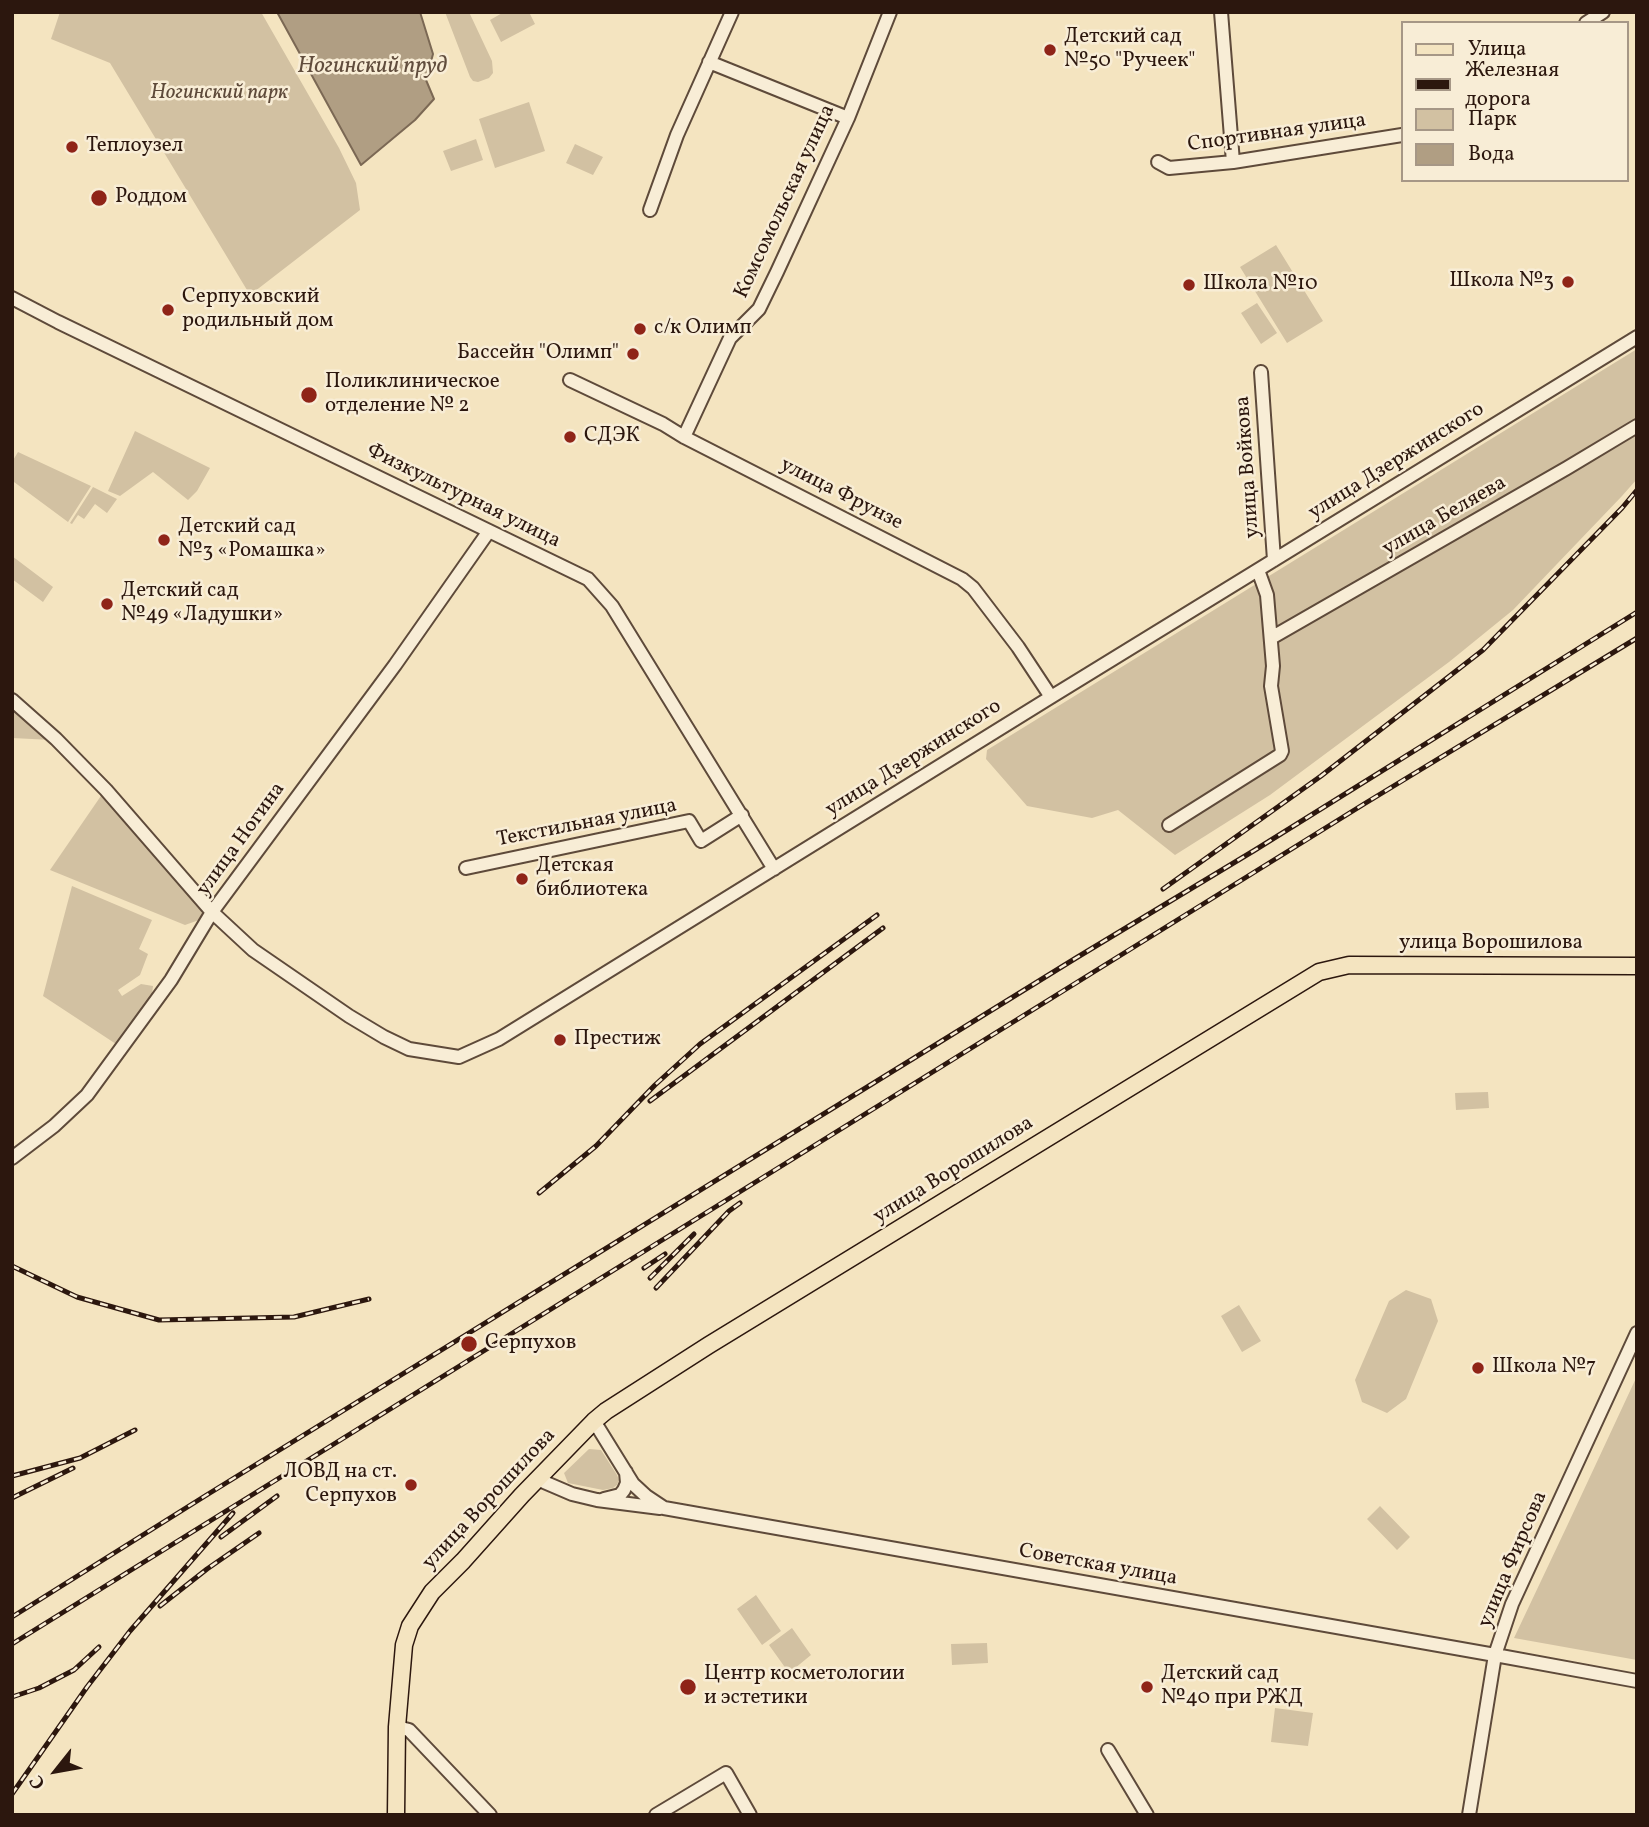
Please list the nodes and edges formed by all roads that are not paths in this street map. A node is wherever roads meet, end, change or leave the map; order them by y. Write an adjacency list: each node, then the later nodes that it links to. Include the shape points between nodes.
1 (732, 12): 4 (street)
2 (890, 12): 5 (street, Комсомольская улица)
3 (1221, 12): 8 (street)
4 (709, 62): 5 (street); 9 (street)
5 (848, 118): 15 (street, Комсомольская улица, via 759,309 730,338)
6 (1400, 135): 8 (street, Спортивная улица)
7 (1158, 162): 8 (street, Спортивная улица, via 1169,168)
8 (1233, 162)
9 (650, 210)
10 (12, 298): 16 (street, Физкультурная улица)
11 (1637, 337): 17 (street, улица Дзержинского)
12 (1261, 372): 17 (street, улица Войкова)
13 (570, 380): 15 (street, улица Фрунзе)
14 (1637, 426): 19 (street, улица Беляева)
15 (684, 437): 20 (street, улица Фрунзе, via 962,579 1018,647)
16 (489, 531): 22 (street, Физкультурная улица, via 588,579 612,606); 26 (street, улица Ногина)
17 (1274, 560): 18 (street, улица Дзержинского)
18 (1258, 570): 19 (street, via 1267,595); 20 (street, улица Дзержинского)
19 (1271, 638): 23 (street, via 1270,686 1280,755)
20 (1051, 697): 25 (street, улица Дзержинского)
21 (12, 700): 26 (street, via 106,790)
22 (742, 815): 24 (street, Текстильная улица, via 701,841 689,821); 25 (street, Физкультурная улица)
23 (1169, 825)
24 (466, 868)
25 (774, 869): 26 (street, улица Дзержинского, via 499,1039 459,1057 409,1049 384,1037 253,950)
26 (212, 912): 28 (street, улица Ногина, via 171,980 87,1095)
27 (1637, 966): 30 (main road, улица Ворошилова, via 1349,965 1319,972 697,1353)
28 (12, 1158)
29 (1637, 1333): 35 (street, улица Фирсова, via 1512,1604)
30 (594, 1421): 31 (street, Советская улица); 32 (main road, улица Ворошилова)
31 (626, 1471): 33 (street, via 627,1483 620,1495); 34 (street, Советская улица, via 639,1491)
32 (537, 1479): 33 (street); 37 (main road, улица Ворошилова, via 432,1592 410,1626 404,1645)
33 (597, 1500): 34 (street)
34 (664, 1508): 35 (street, Советская улица)
35 (1495, 1655): 36 (street, Советская улица); 44 (street, улица Фирсова)
36 (1637, 1681)
37 (397, 1727): 39 (main road, улица Ворошилова); 40 (street, via 409,1730)
38 (1108, 1751): 43 (street)
39 (396, 1815)
40 (490, 1815)
41 (656, 1815): 42 (street, via 726,1773)
42 (750, 1815)
43 (1147, 1815)
44 (1469, 1815)

